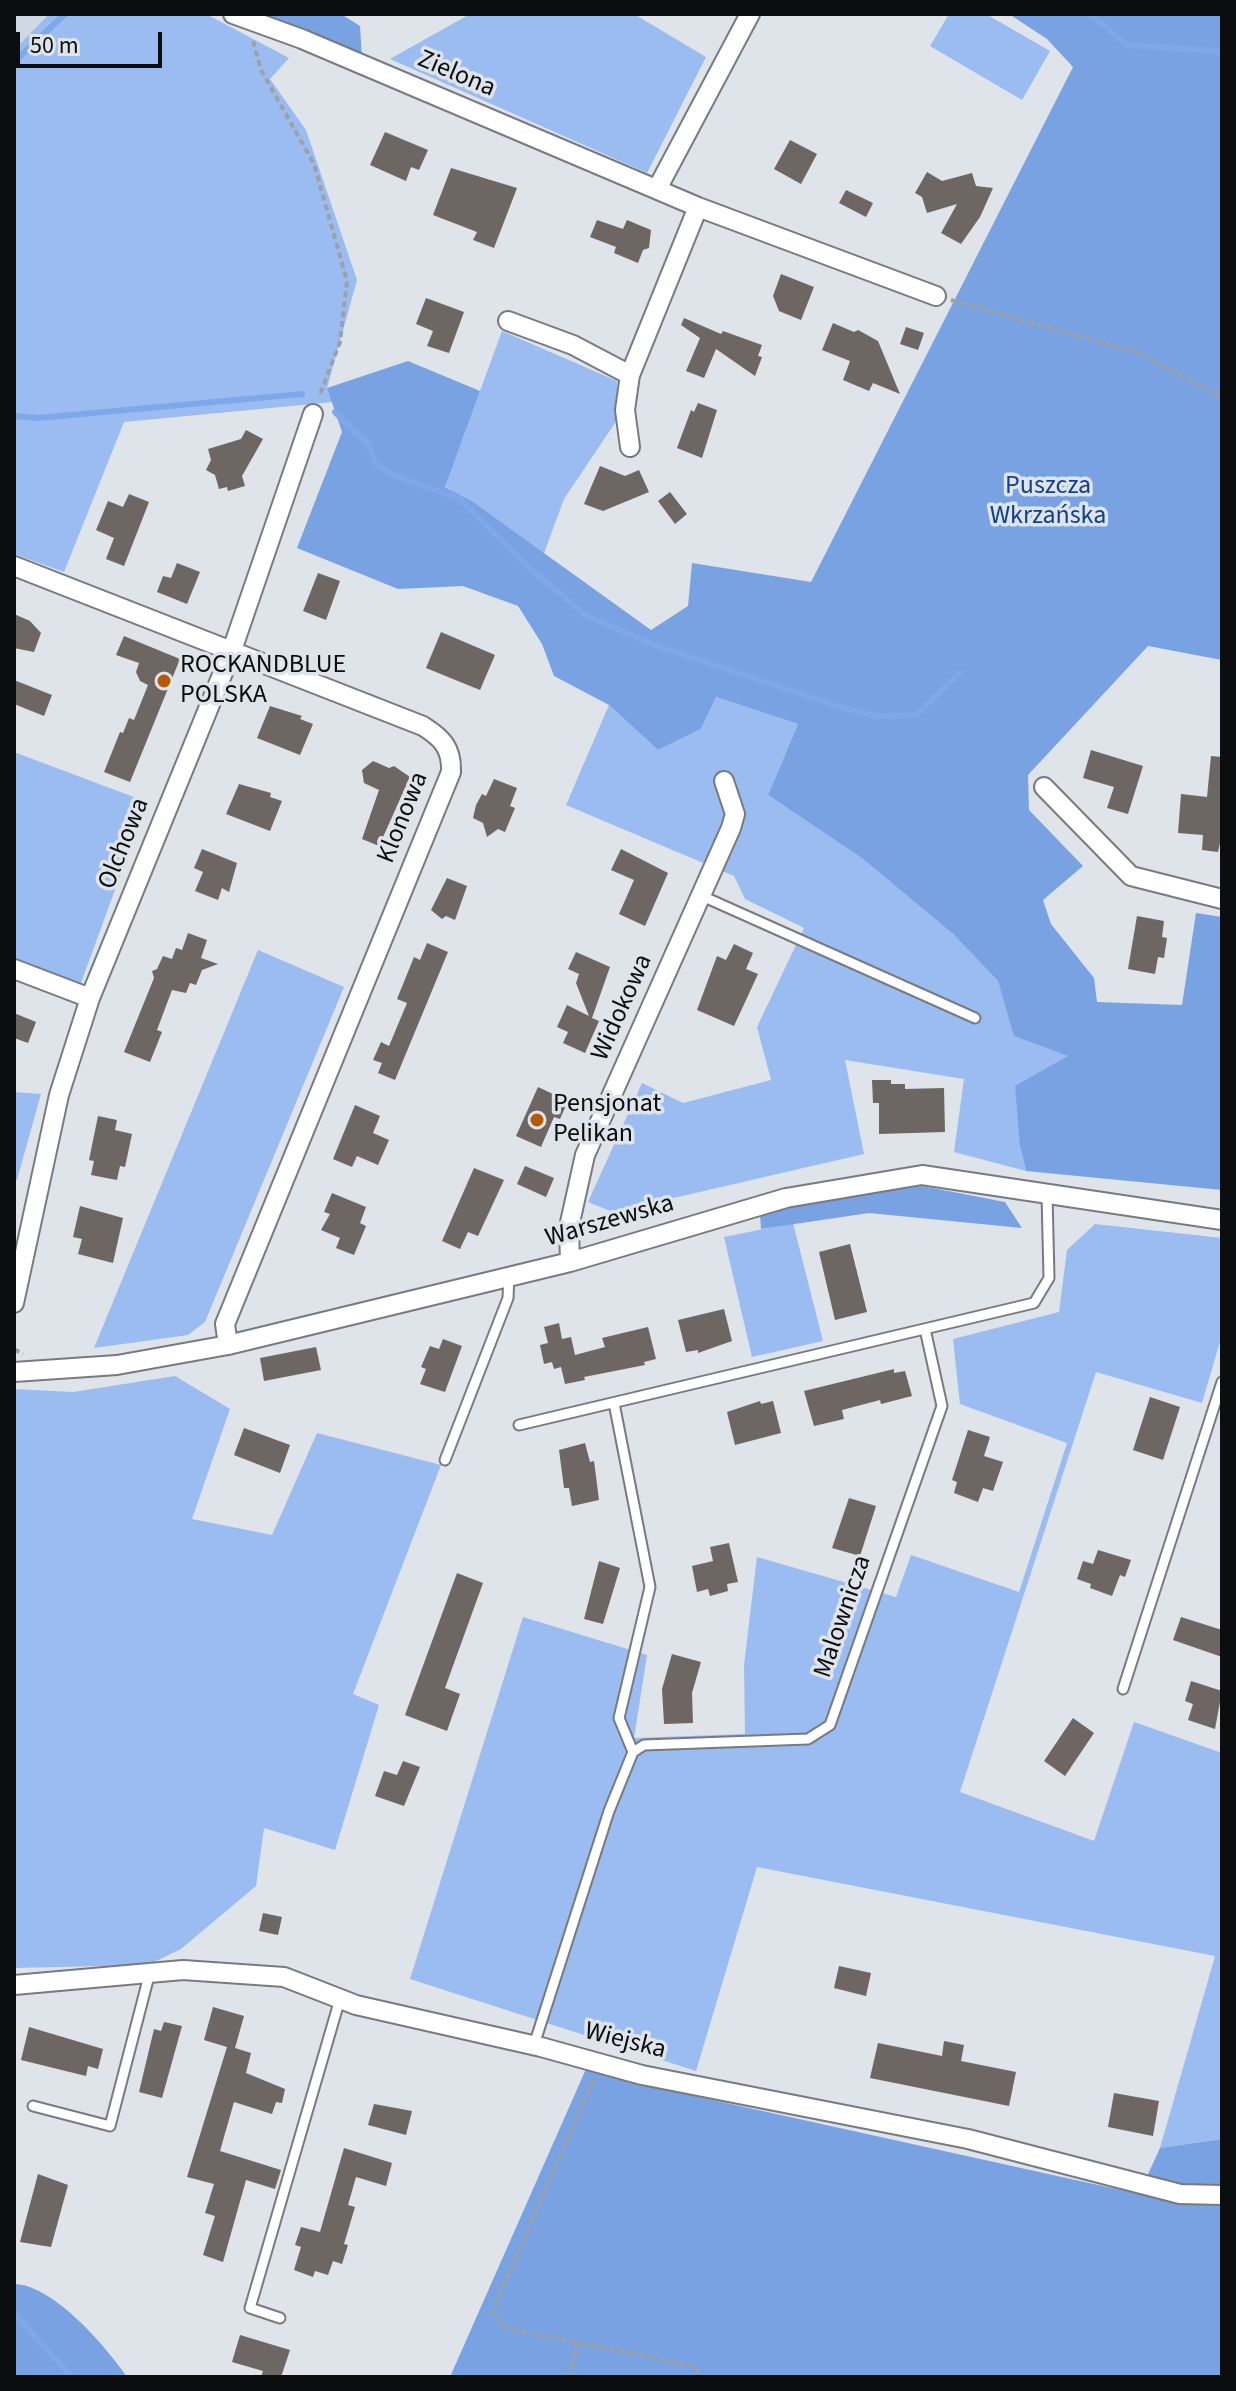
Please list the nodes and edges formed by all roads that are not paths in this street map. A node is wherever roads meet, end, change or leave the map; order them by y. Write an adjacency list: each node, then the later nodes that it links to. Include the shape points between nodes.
1 (750, 14): 3 (street)
2 (240, 18): 3 (street, Zielona, via 302,39)
3 (657, 189): 4 (street, Zielona)
4 (698, 207): 5 (street, Zielona); 7 (street)
5 (936, 296)
6 (508, 321): 7 (street, via 573,345)
7 (630, 375): 9 (street, via 625,410)
8 (313, 414): 11 (street, Olchowa)
9 (630, 447)
10 (14, 566): 11 (street, Klonowa)
11 (231, 653): 17 (street, Olchowa); 25 (street, Klonowa, via 423,726 448,746 452,759 225,1324)
12 (724, 781): 14 (street, Widokowa, via 735,814)
13 (1044, 787): 15 (street, via 1131,876)
14 (702, 896): 18 (lane); 21 (street, Widokowa, via 585,1155 569,1227)
15 (1222, 899)
16 (14, 969): 17 (street)
17 (90, 998): 23 (street, Olchowa, via 59,1095)
18 (975, 1018)
19 (1047, 1194): 20 (street, Warszewska); 21 (street, Warszewska, via 922,1175 786,1198); 24 (lane, via 1049,1278 1034,1303)
20 (1222, 1220)
21 (570, 1262): 22 (street, Warszewska)
22 (509, 1275): 25 (street, Warszewska); 30 (lane, via 508,1298)
23 (14, 1303)
24 (925, 1329): 28 (lane); 32 (lane, Malownicza, via 942,1406 830,1725 808,1739 644,1745)
25 (228, 1345): 26 (street, Warszewska, via 117,1365)
26 (14, 1372)
27 (1222, 1382): 31 (lane)
28 (614, 1403): 29 (lane); 32 (lane, via 650,1587 619,1718)
29 (519, 1425)
30 (445, 1460)
31 (1123, 1689)
32 (633, 1752): 36 (lane)
33 (150, 1972): 34 (street, Wiejska); 35 (street, Wiejska, via 234,1971 284,1977); 37 (lane, via 110,2126)
34 (14, 1985)
35 (340, 1999): 36 (street, Wiejska); 39 (lane, via 250,2308)
36 (534, 2045): 38 (street, Wiejska, via 968,2139 1180,2194)
37 (33, 2106)
38 (1222, 2195)
39 (280, 2318)

